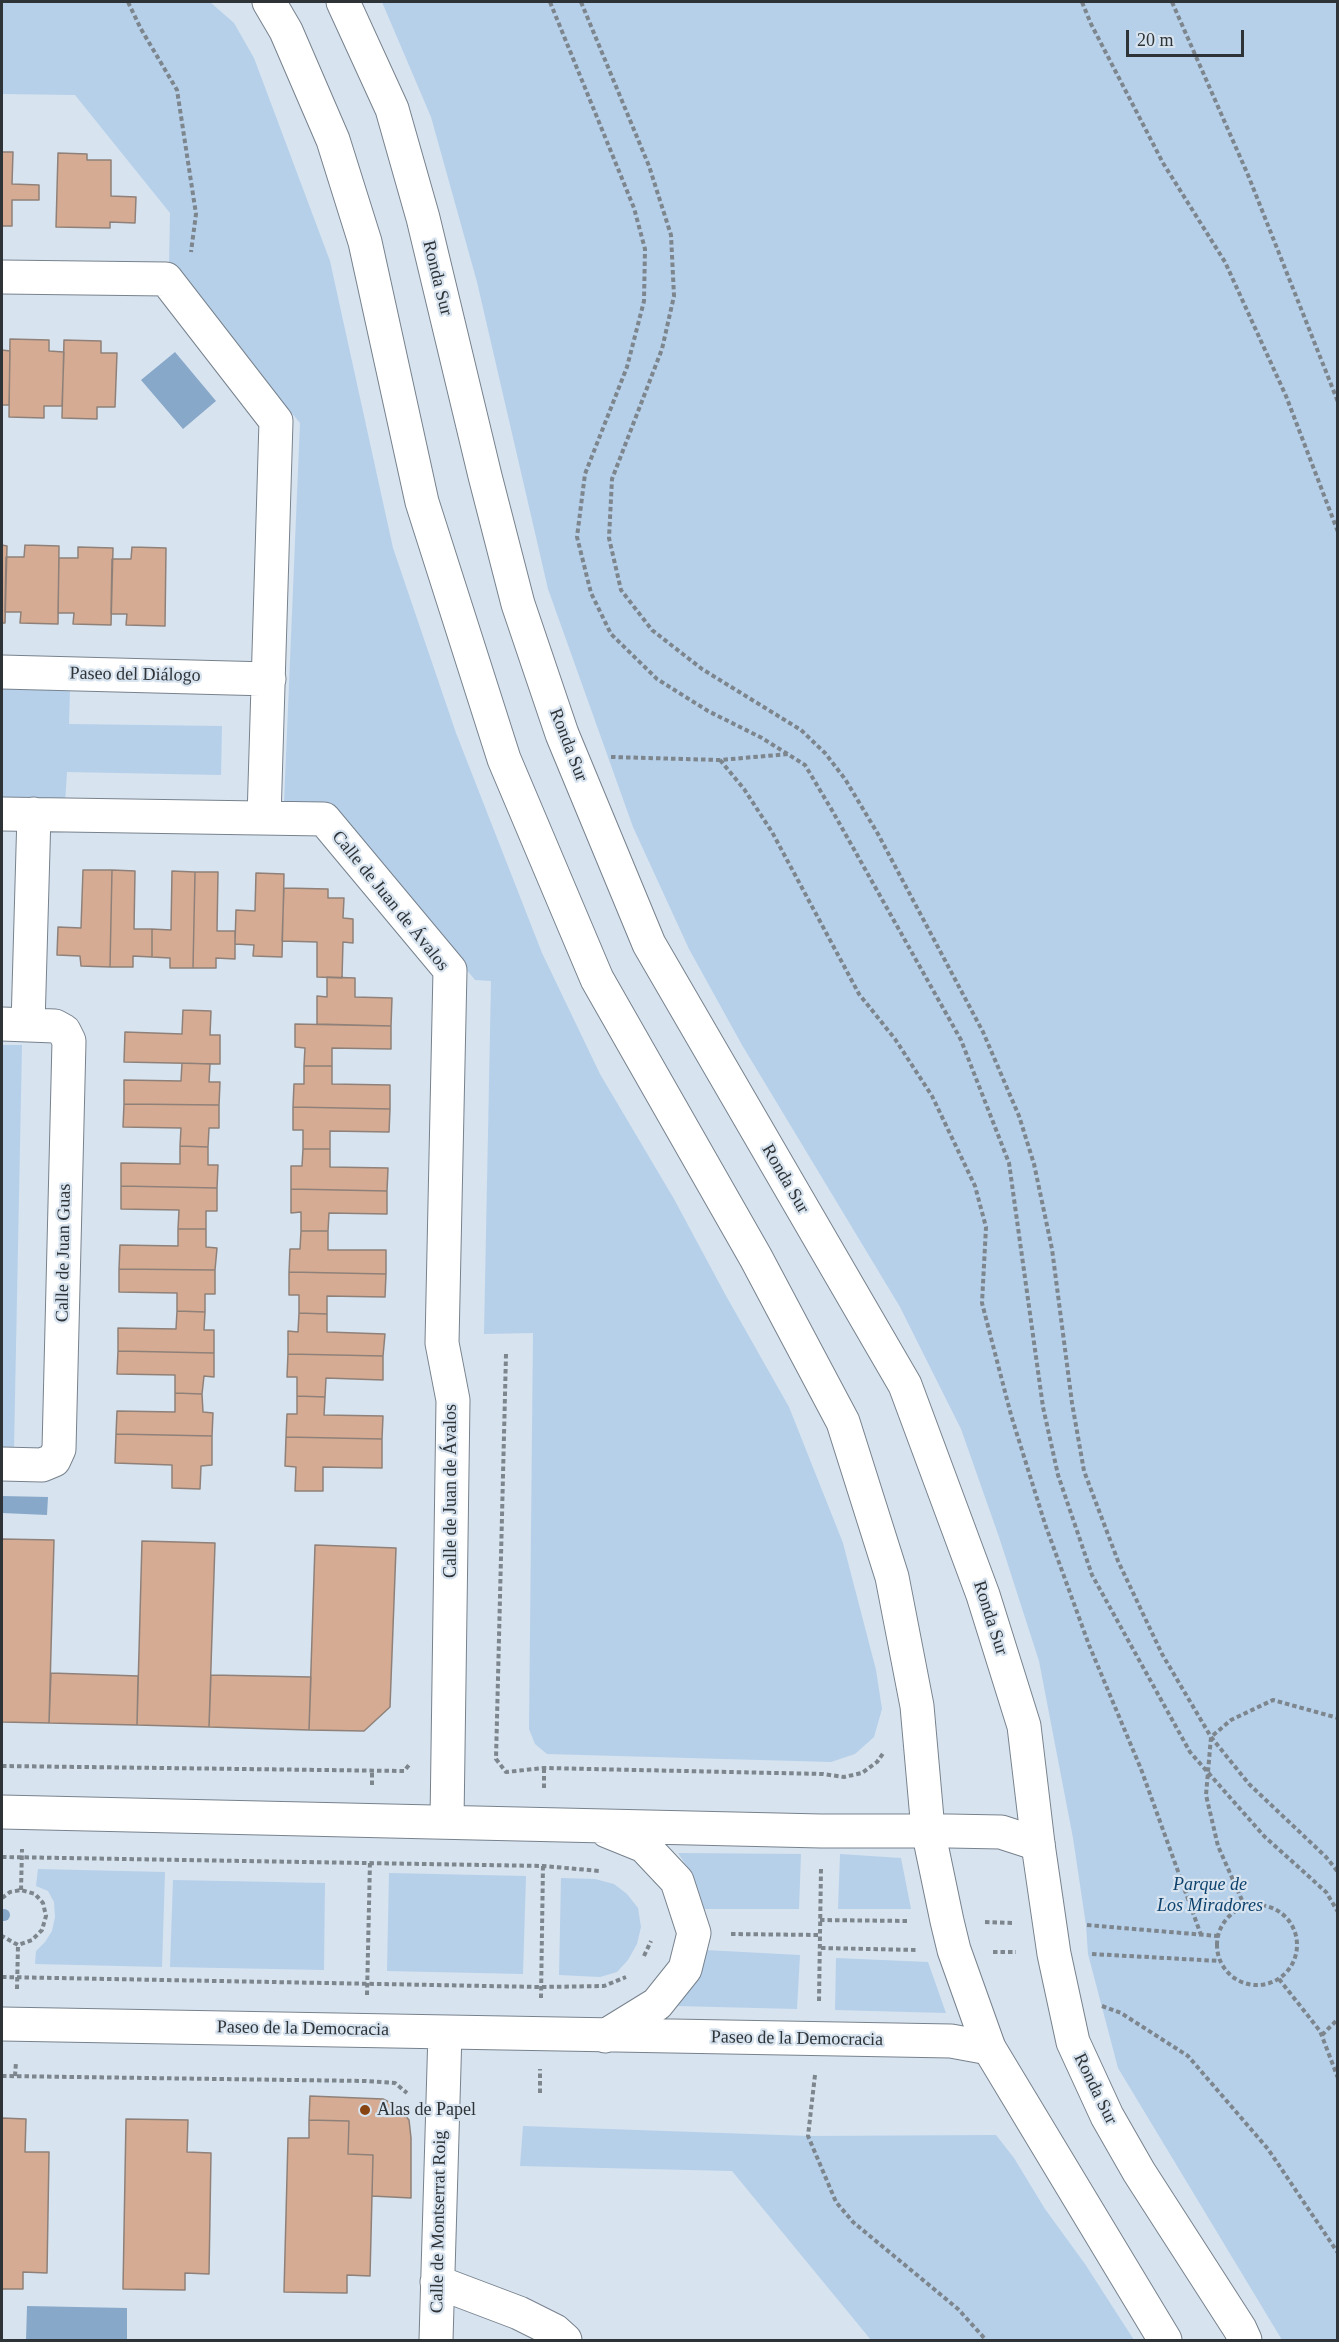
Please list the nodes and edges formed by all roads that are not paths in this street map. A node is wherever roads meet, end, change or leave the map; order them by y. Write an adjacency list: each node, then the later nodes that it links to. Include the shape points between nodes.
1 (269, 2): 14 (street, via 286,31 333,140 365,242 422,502 504,759 597,979 756,1258 843,1422 891,1577 917,1706)
2 (343, 2): 15 (street, Ronda Sur, via 392,109 423,218 518,604 562,734 650,944 904,1385 983,1595 1024,1726)
3 (2, 278): 5 (street, via 165,279 276,421)
4 (2, 672): 5 (street, Paseo del Diálogo)
5 (268, 679): 8 (street)
6 (2, 814): 7 (street)
7 (34, 814): 8 (street); 9 (street, Calle de Juan Guas)
8 (264, 818): 12 (street, Calle de Juan de Ávalos, via 324,819 450,970 442,1343 453,1400)
9 (15, 1024): 10 (street, Calle de Juan Guas, via 55,1026 64,1031 69,1041 59,1449 54,1460 42,1465)
10 (2, 1464)
11 (2, 1812): 12 (street)
12 (447, 1821): 13 (street)
13 (592, 1826): 14 (street); 18 (street, via 644,1846 677,1881 694,1933 685,1969 657,2004)
14 (928, 1830): 15 (street, via 1001,1832); 19 (street, via 954,1950)
15 (1038, 1844): 24 (street, Ronda Sur, via 1073,2042 1107,2116 1139,2172)
16 (2, 2024): 17 (street, Paseo de la Democracia)
17 (445, 2032): 18 (street, Paseo de la Democracia); 20 (street, Calle de Montserrat Roig)
18 (604, 2036): 19 (street, Paseo de la Democracia, via 951,2041)
19 (989, 2048): 23 (street)
20 (437, 2282): 21 (street, Calle de Montserrat Roig); 22 (street, via 519,2313)
21 (436, 2340)
22 (565, 2340)
23 (1165, 2340)
24 (1245, 2340)

